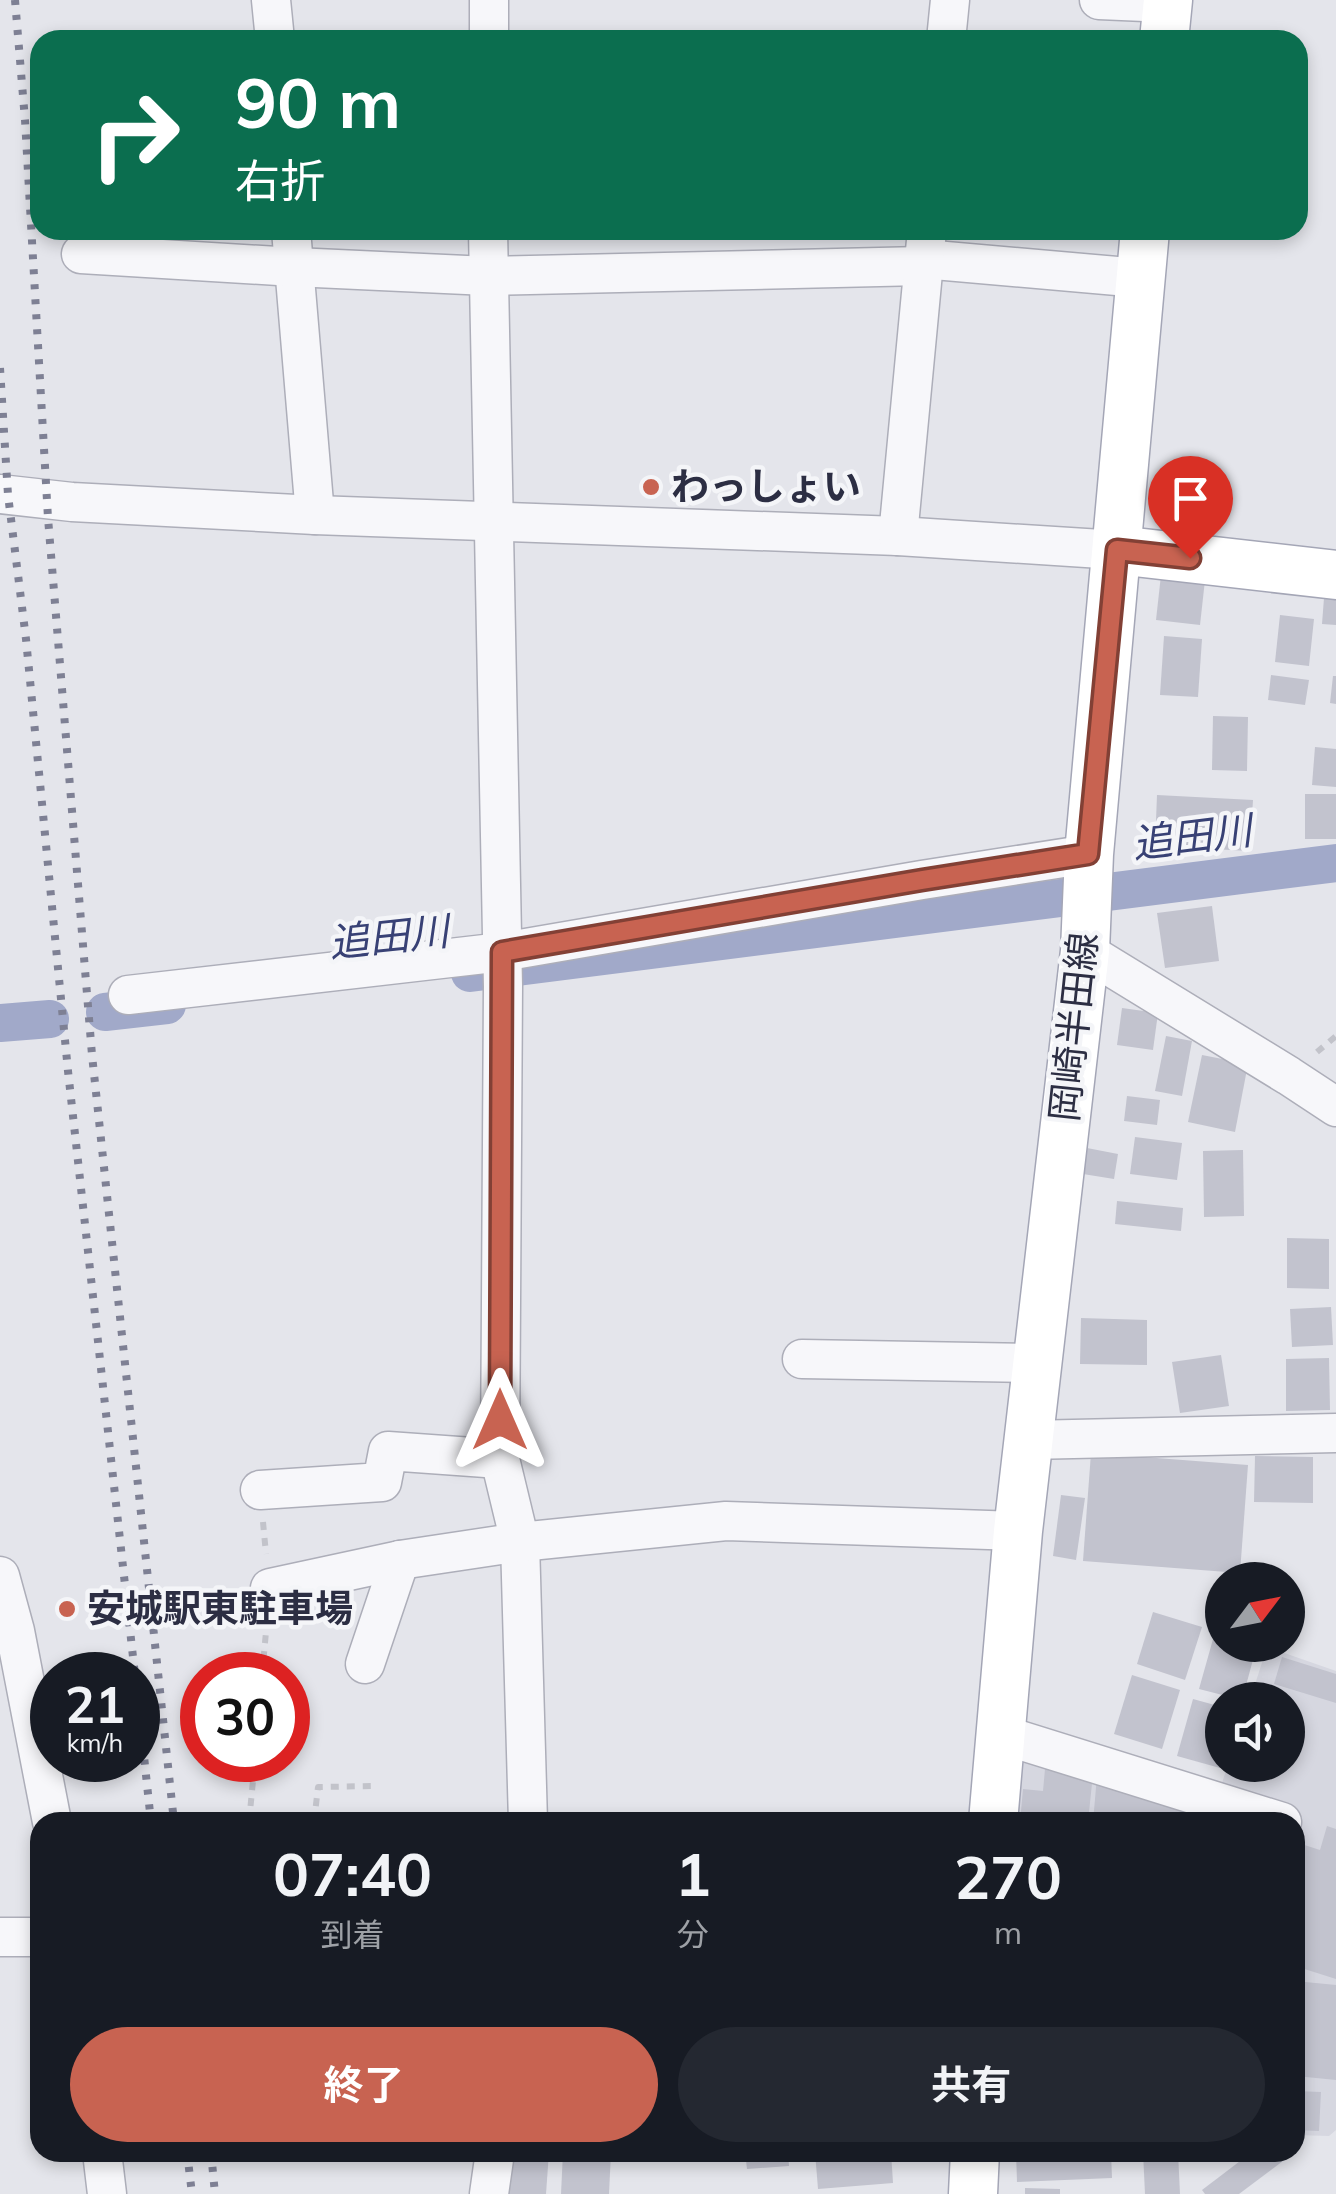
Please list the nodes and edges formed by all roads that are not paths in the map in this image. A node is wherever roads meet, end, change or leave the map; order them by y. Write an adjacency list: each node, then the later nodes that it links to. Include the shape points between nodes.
1 (271, 0): 6 (street)
2 (489, 0): 7 (street)
3 (950, 0): 8 (street)
4 (1099, 0): 5 (street)
5 (1167, 14)
6 (274, 30)
7 (489, 30)
8 (947, 30)
9 (488, 240): 14 (street)
10 (1144, 240): 15 (main road, 岡崎半田線)
11 (293, 249): 13 (street); 14 (street); 17 (street)
12 (924, 252): 14 (street); 15 (street); 19 (street)
13 (81, 254)
14 (488, 276): 18 (street)
15 (1140, 278): 20 (main road, 岡崎半田線)
16 (0, 494): 17 (street)
17 (315, 515): 18 (street)
18 (494, 521): 19 (street); 24 (street)
19 (898, 536): 20 (street)
20 (1117, 550): 21 (main road); 22 (main road, 岡崎半田線)
21 (1336, 575)
22 (1088, 854): 23 (main road, 岡崎半田線); 24 (street, via 922,880)
23 (1084, 950): 26 (street); 28 (main road, 岡崎半田線)
24 (502, 965): 25 (street); 31 (street)
25 (128, 995)
26 (1336, 1107)
27 (802, 1359): 28 (street)
28 (1037, 1363): 30 (main road, 岡崎半田線)
29 (1336, 1432): 30 (street)
30 (1029, 1440): 33 (main road, 岡崎半田線)
31 (500, 1459): 32 (street, via 388,1451 382,1482); 34 (street)
32 (260, 1490)
33 (1018, 1531): 34 (street, via 726,1521); 39 (main road, 岡崎半田線)
34 (520, 1542): 35 (street); 41 (street)
35 (400, 1560): 37 (street); 38 (street)
36 (0, 1576): 40 (street)
37 (270, 1588)
38 (365, 1664)
39 (1000, 1734): 42 (main road, 岡崎半田線); 43 (street)
40 (50, 1812)
41 (528, 1812)
42 (994, 1812)
43 (1249, 1812)
44 (0, 1937): 45 (street)
45 (30, 1937)
46 (103, 2162): 49 (street)
47 (494, 2162): 50 (street)
48 (975, 2162): 51 (main road)
49 (107, 2194)
50 (489, 2194)
51 (973, 2194)

